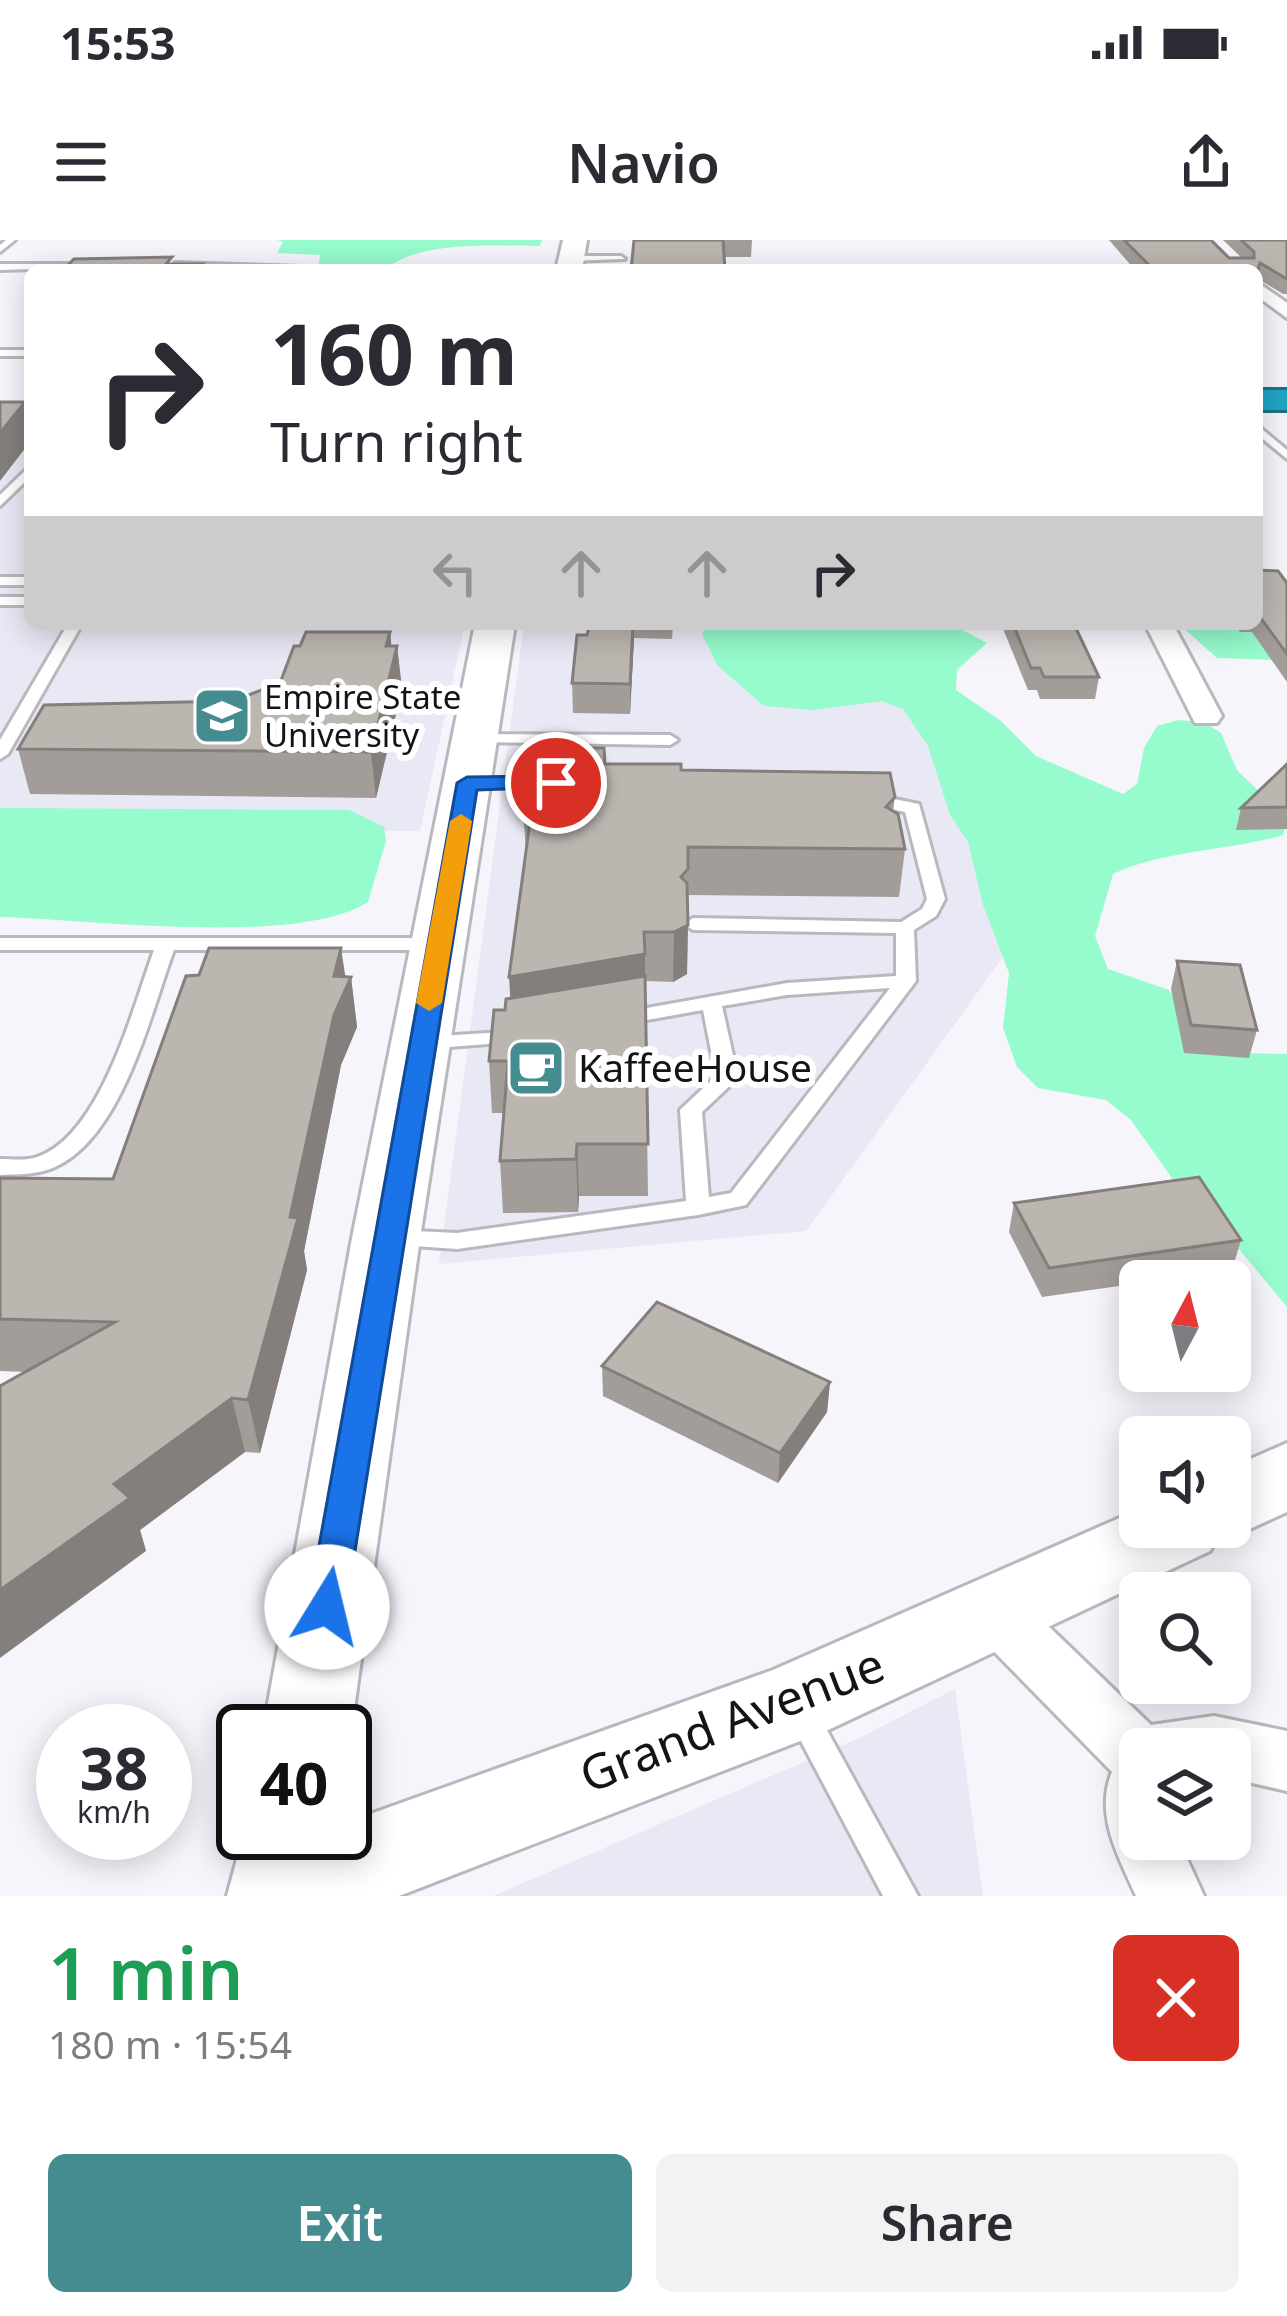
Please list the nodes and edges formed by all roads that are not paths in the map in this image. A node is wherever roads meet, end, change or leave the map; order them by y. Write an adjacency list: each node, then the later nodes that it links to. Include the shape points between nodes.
1 (11, 240): 2 (lane)
2 (0, 249)
3 (572, 256): 4 (lane)
4 (621, 260)
5 (1263, 292): 6 (street)
6 (1287, 312)
7 (1263, 434): 8 (lane)
8 (1287, 456)
9 (72, 630): 14 (lane)
10 (494, 630): 15 (street)
11 (1162, 630): 12 (street)
12 (1206, 716)
13 (670, 740): 15 (lane)
14 (0, 754)
15 (471, 761): 16 (lane); 22 (street)
16 (577, 783)
17 (840, 798): 19 (lane, via 906,804 916,814 917,853 936,899)
18 (693, 924): 19 (lane)
19 (905, 928): 23 (lane)
20 (0, 944): 21 (lane)
21 (166, 944): 22 (lane); 28 (lane, via 95,1122 47,1162)
22 (439, 944): 27 (street)
23 (906, 981): 24 (lane); 29 (lane, via 738,1199)
24 (710, 1002): 25 (lane); 29 (lane, via 727,1078 691,1110)
25 (596, 1023)
26 (550, 1031): 27 (lane, via 481,1043)
27 (422, 1042): 30 (street)
28 (0, 1167)
29 (698, 1207): 30 (lane, via 457,1241)
30 (386, 1238): 36 (street)
31 (1287, 1475): 32 (street)
32 (1251, 1494)
33 (1135, 1548): 34 (street, Grand Avenue)
34 (993, 1611): 35 (street, Grand Avenue); 37 (street)
35 (795, 1702): 42 (street, Grand Avenue); 43 (lane)
36 (311, 1704)
37 (1119, 1736)
38 (1251, 1753): 39 (street)
39 (1287, 1760)
40 (286, 1860): 42 (street)
41 (1154, 1860): 44 (street)
42 (279, 1896)
43 (901, 1896)
44 (1171, 1896)

